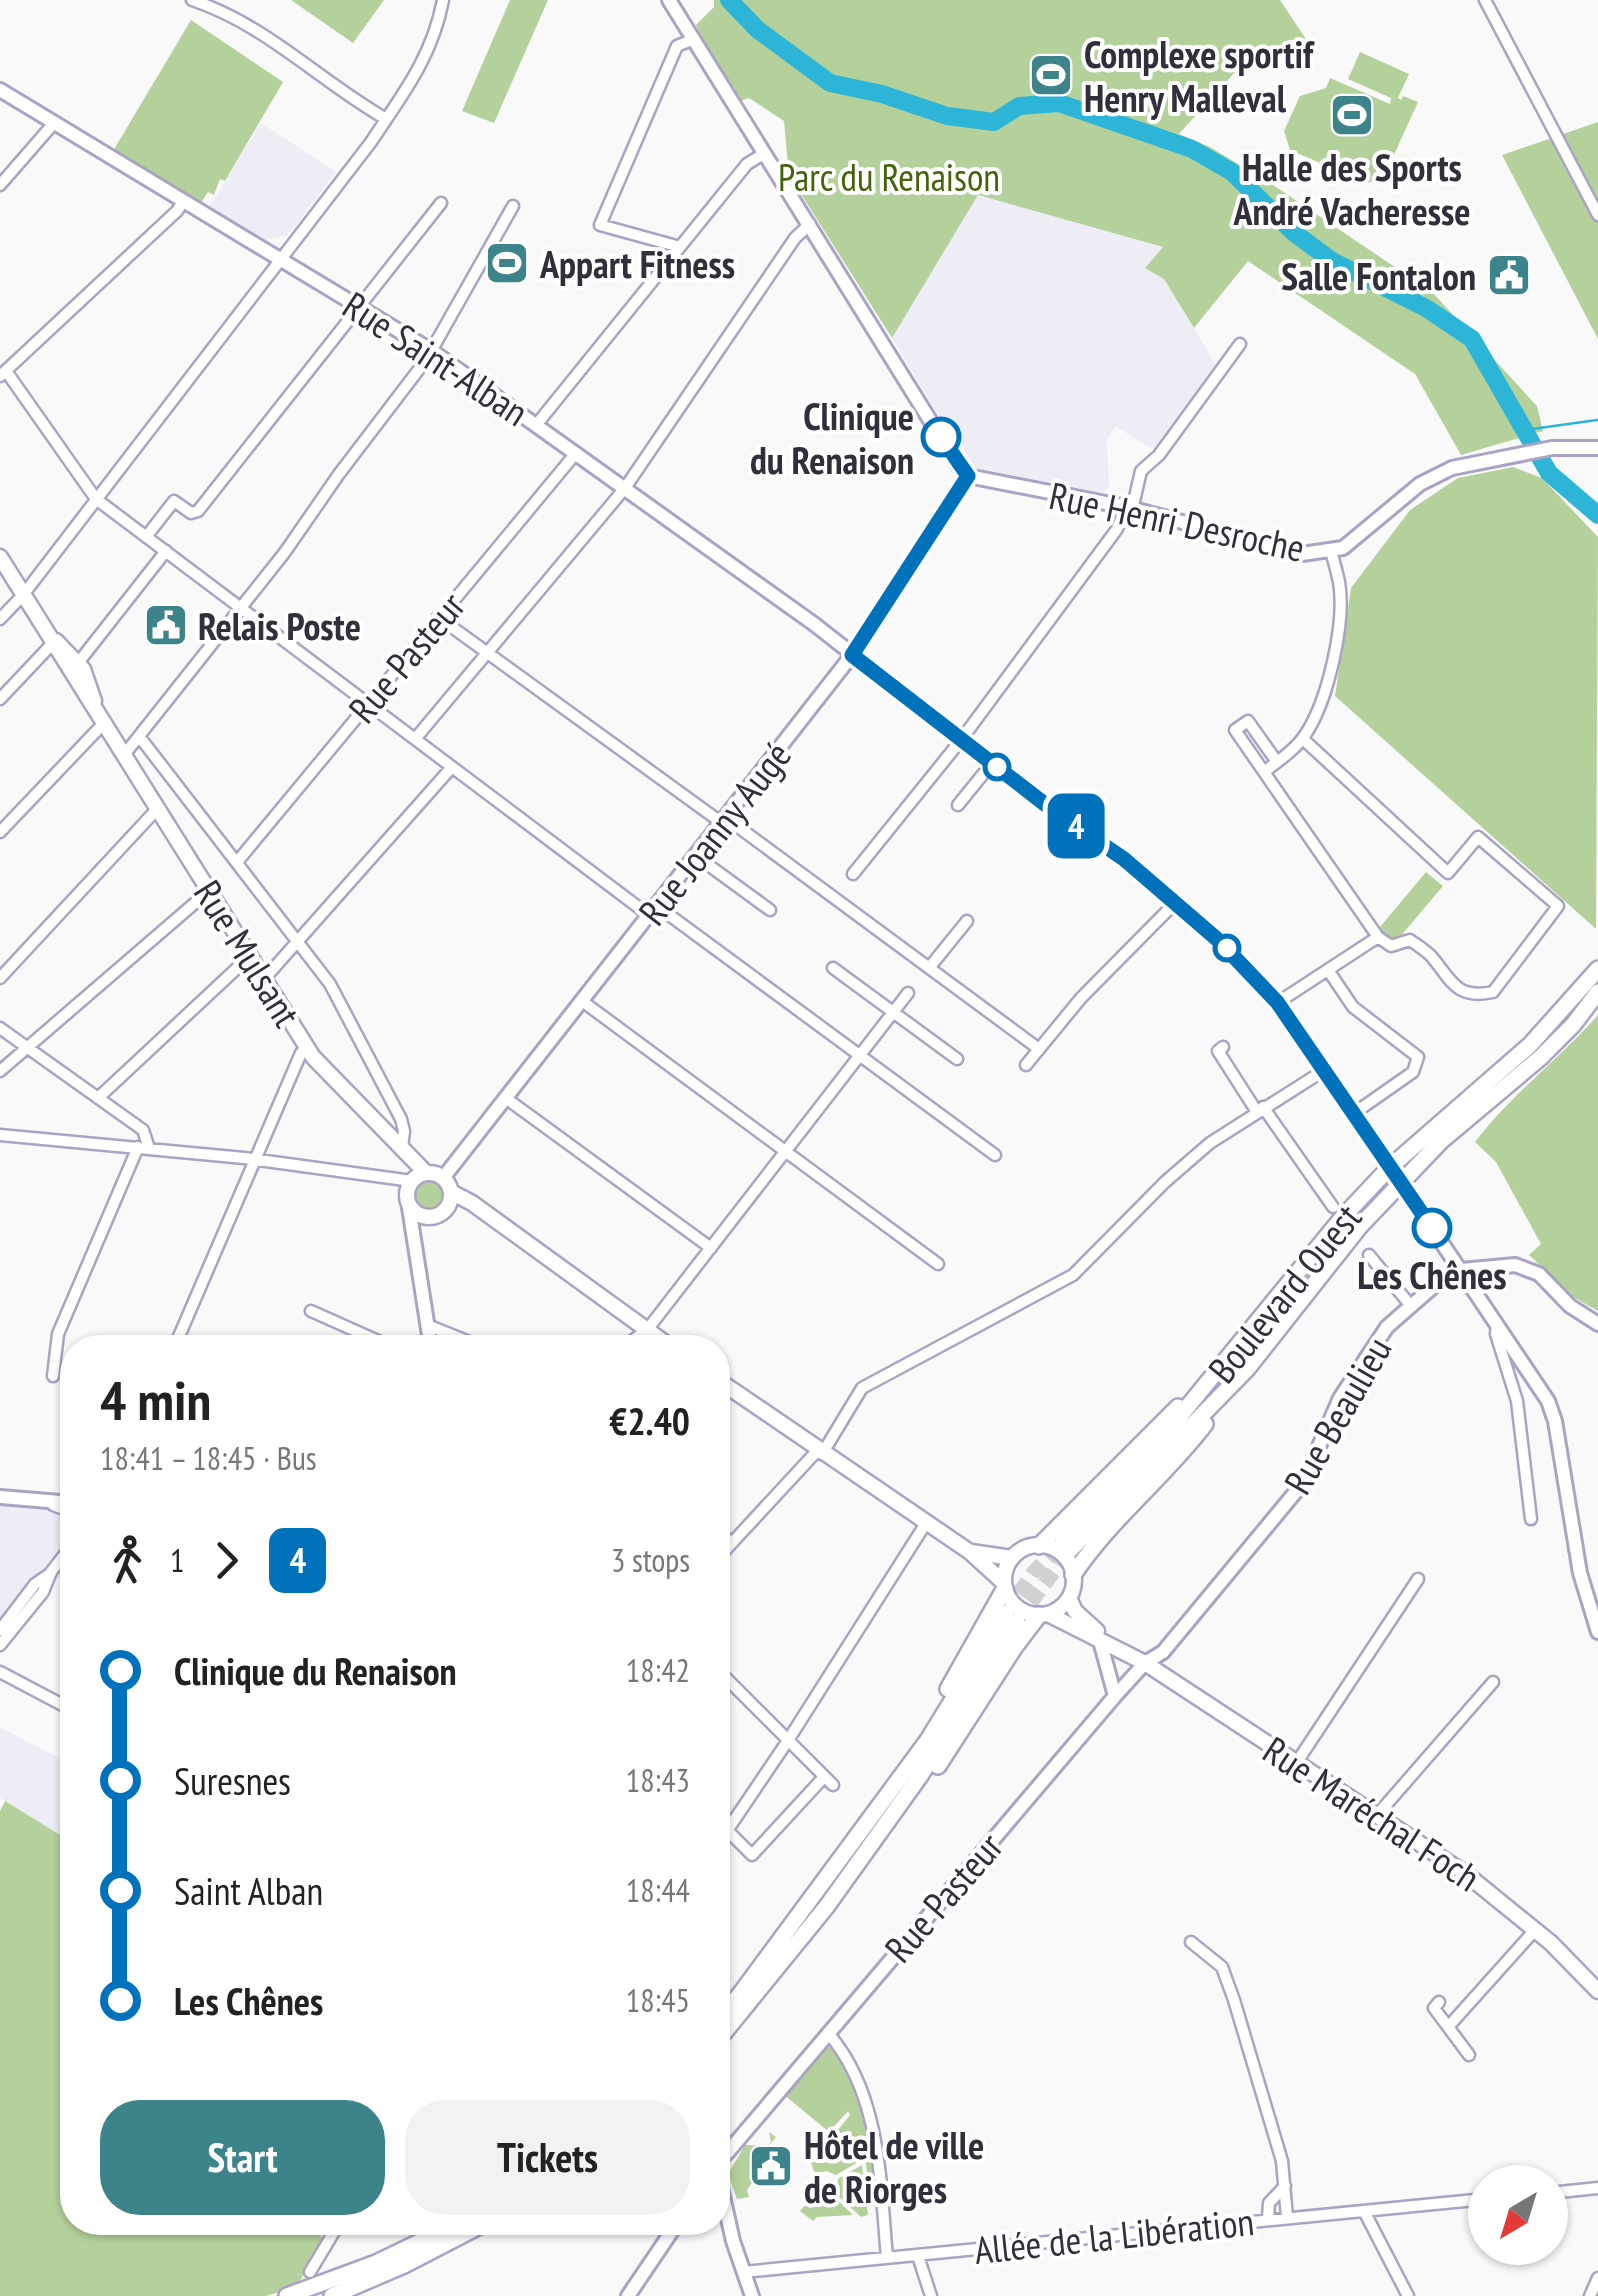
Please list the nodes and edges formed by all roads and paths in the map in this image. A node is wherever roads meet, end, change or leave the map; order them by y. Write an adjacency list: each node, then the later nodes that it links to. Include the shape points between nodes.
1 (192, 0): 7 (street, via 254,28)
2 (443, 0): 7 (street, via 420,68)
3 (669, 0): 5 (street)
4 (1486, 0): 14 (street)
5 (694, 39): 9 (street); 16 (street, via 677,46 600,225)
6 (0, 90): 8 (street, Rue Saint-Alban)
7 (386, 119): 17 (street)
8 (54, 123): 10 (street); 11 (street, Rue Saint-Alban)
9 (764, 152): 15 (street); 16 (street)
10 (0, 185)
11 (183, 202): 17 (street, Rue Saint-Alban); 21 (street)
12 (440, 202): 18 (street)
13 (512, 206): 20 (street)
14 (1598, 216)
15 (810, 224): 25 (street); 26 (street)
16 (680, 247): 22 (street)
17 (280, 259): 18 (street, Rue Saint-Alban); 27 (street)
18 (359, 306): 20 (street, Rue Saint-Alban); 29 (street, via 198,510 191,513 174,500)
19 (1240, 344): 28 (street, via 1142,472)
20 (432, 352): 22 (street, Rue Saint-Alban); 34 (street)
21 (3, 373): 27 (street)
22 (537, 424): 24 (street, Rue Saint-Alban)
23 (1598, 448): 31 (street, Rue Henri Desroche, via 1552,448 1452,468 1420,484 1358,538)
24 (576, 453): 26 (street, Rue Saint-Alban); 35 (street, Rue Pasteur)
25 (968, 476): 28 (street, Rue Henri Desroche); 39 (street, Rue Joanny Augé)
26 (625, 488): 38 (street); 39 (street, Rue Saint-Alban)
27 (96, 499): 29 (street); 33 (street)
28 (1129, 509): 31 (street, Rue Henri Desroche, via 1302,554); 47 (street)
29 (146, 537): 30 (street)
30 (166, 552): 34 (street); 40 (street)
31 (1331, 552): 46 (street, via 1340,613 1329,676)
32 (0, 557): 33 (main road, Rue Mulsant)
33 (23, 594): 36 (street); 37 (main road, Rue Mulsant)
34 (240, 609): 42 (street); 44 (street)
35 (438, 617): 38 (street); 42 (street, Rue Pasteur)
36 (0, 618)
37 (50, 640): 40 (main road, Rue Mulsant); 41 (street)
38 (486, 652): 45 (street); 55 (street)
39 (852, 655): 47 (street, Rue Saint-Alban); 55 (street, Rue Joanny Augé)
40 (74, 666): 43 (main road, Rue Mulsant)
41 (0, 699)
42 (367, 704): 45 (street); 58 (street, Rue Pasteur)
43 (100, 717): 48 (main road, Rue Mulsant); 56 (street)
44 (139, 736): 48 (street); 58 (street)
45 (415, 739): 51 (street)
46 (1302, 739): 49 (street); 65 (street, via 1448,873 1478,837 1558,906 1486,994 1459,990 1410,940 1391,946)
47 (961, 740): 50 (street, Rue Saint-Alban); 59 (street)
48 (124, 755): 54 (main road, Rue Mulsant)
49 (1277, 762): 52 (street); 52 (street, via 1248,721 1235,730)
50 (992, 764): 53 (street); 61 (street, Rue Saint-Alban)
51 (452, 767): 63 (street); 66 (street)
52 (1264, 772): 65 (street)
53 (958, 805)
54 (158, 808): 60 (main road, Rue Mulsant); 72 (street)
55 (724, 821): 57 (street, Rue Joanny Augé); 69 (street)
56 (0, 832)
57 (696, 856): 62 (street); 63 (street, Rue Joanny Augé)
58 (236, 862): 66 (street)
59 (854, 874)
60 (210, 890): 67 (main road, Rue Mulsant); 81 (street)
61 (1176, 903): 77 (street, Rue Saint-Alban); 83 (street)
62 (770, 910)
63 (654, 911): 76 (street, Rue Joanny Augé); 84 (street)
64 (967, 920): 69 (street)
65 (1378, 937): 71 (street)
66 (298, 942): 73 (street); 95 (street, via 344,1006 401,1118)
67 (250, 956): 73 (main road, Rue Mulsant); 89 (street)
68 (833, 968): 78 (street)
69 (929, 968): 83 (street)
70 (1598, 969): 121 (main road, Boulevard Ouest, via 1530,1045 1389,1168)
71 (1328, 970): 77 (street); 92 (street, via 1353,1007 1418,1057 1413,1072)
72 (0, 978)
73 (264, 978): 80 (main road, Rue Mulsant)
74 (1598, 992): 122 (main road, Boulevard Ouest, via 1573,1025 1442,1140 1360,1226)
75 (908, 993): 78 (street)
76 (582, 1001): 90 (street, Rue Joanny Augé); 96 (street)
77 (1277, 1002): 88 (street, Rue Saint-Alban)
78 (894, 1012): 84 (street); 85 (street)
79 (0, 1028): 81 (street)
80 (306, 1046): 95 (main road, Rue Mulsant); 98 (street)
81 (27, 1047): 87 (street); 89 (street)
82 (1223, 1047): 91 (street, via 1218,1051)
83 (1039, 1049): 86 (street)
84 (860, 1056): 96 (street); 97 (street)
85 (957, 1059)
86 (1026, 1064)
87 (0, 1071)
88 (1323, 1071): 91 (street); 92 (street, Rue Saint-Alban)
89 (98, 1098): 94 (street, via 143,1130)
90 (507, 1100): 100 (street, Rue Joanny Augé); 105 (street)
91 (1260, 1110): 102 (street); 125 (street, via 1164,1182 1073,1276 862,1388)
92 (1352, 1114): 108 (street, Rue Saint-Alban, bridge)
93 (0, 1136): 94 (street)
94 (144, 1148): 98 (street); 123 (street, via 58,1334)
95 (402, 1148): 99 (main road, Rue Mulsant)
96 (787, 1150): 105 (street); 107 (street)
97 (995, 1155)
98 (255, 1160): 99 (street); 115 (street)
99 (419, 1177): 100 (main road); 101 (main road)
100 (447, 1185): 103 (main road, via 450,1203); 114 (main road)
101 (408, 1201): 103 (main road); 104 (street)
102 (1333, 1208)
103 (426, 1216): 104 (street, via 416,1228)
104 (416, 1246): 113 (street)
105 (711, 1248): 114 (street)
106 (1369, 1256): 109 (street)
107 (938, 1264)
108 (1461, 1270): 109 (street, Rue Beaulieu); 111 (street, Rue Saint-Alban); 112 (street, via 1515,1266 1539,1274)
109 (1411, 1306): 147 (street, Rue Beaulieu, via 1387,1327 1340,1398 1303,1482 1163,1652)
110 (311, 1311): 116 (street)
111 (1497, 1322): 129 (street, via 1518,1401); 143 (street, Rue Saint-Alban, via 1537,1379 1555,1421 1580,1573)
112 (1598, 1324)
113 (427, 1325): 117 (street); 118 (street)
114 (648, 1330): 119 (street); 120 (main road)
115 (180, 1335)
116 (365, 1335)
117 (428, 1335)
118 (452, 1335)
119 (641, 1335)
120 (655, 1335)
121 (1229, 1360): 122 (main road, Boulevard Ouest, via 1066,1546); 132 (main road)
122 (1247, 1369): 137 (main road)
123 (53, 1376)
124 (730, 1389): 125 (main road)
125 (820, 1453): 130 (main road); 131 (street)
126 (7, 1496): 127 (street); 128 (street)
127 (60, 1502)
128 (60, 1509)
129 (1531, 1520)
130 (926, 1523): 133 (main road); 153 (street)
131 (731, 1544)
132 (1039, 1546): 134 (main road); 137 (main road, via 1063,1556)
133 (970, 1552): 134 (main road); 139 (main road)
134 (1012, 1558): 139 (main road)
135 (60, 1560): 136 (street)
136 (51, 1572): 142 (street); 145 (street)
137 (1074, 1575): 140 (main road)
138 (1418, 1578): 154 (street)
139 (1005, 1586): 141 (main road, via 1016,1606); 155 (main road)
140 (1069, 1598): 141 (main road); 146 (main road, Rue Maréchal Foch, via 1075,1612)
141 (1044, 1614): 144 (main road, Rue Maréchal Foch); 159 (main road, via 1005,1661 928,1782)
142 (0, 1630)
143 (1598, 1632)
144 (1100, 1641): 146 (main road, Rue Maréchal Foch); 151 (street)
145 (0, 1645)
146 (1129, 1657): 147 (main road, Rue Maréchal Foch)
147 (1145, 1663): 151 (street, Rue Pasteur); 154 (main road, Rue Maréchal Foch)
148 (0, 1672): 152 (street)
149 (1492, 1682): 156 (street)
150 (730, 1683): 153 (street)
151 (1115, 1696): 167 (street, Rue Pasteur)
152 (60, 1704)
153 (787, 1742): 157 (street); 158 (street, via 828,1781 752,1856)
154 (1297, 1762): 156 (main road, Rue Maréchal Foch)
155 (891, 1790): 159 (main road, via 1012,1617 920,1776); 164 (main road)
156 (1378, 1814): 160 (main road, Rue Maréchal Foch)
157 (730, 1825)
158 (730, 1835)
159 (827, 1906): 165 (main road)
160 (1536, 1930): 162 (main road, Rue Maréchal Foch); 166 (street)
161 (1191, 1942): 172 (street, via 1222,1966)
162 (1598, 1991)
163 (1439, 2002): 166 (street, via 1434,2008)
164 (730, 2006)
165 (730, 2025)
166 (1448, 2026): 168 (street)
167 (828, 2033): 170 (street, Rue Pasteur); 185 (street, via 845,2052 867,2105)
168 (1469, 2055)
169 (730, 2133): 170 (street)
170 (744, 2133): 171 (street, Rue Pasteur)
171 (730, 2149)
172 (1285, 2186): 177 (street); 179 (street, via 1269,2203)
173 (1598, 2188): 174 (street)
174 (1568, 2190)
175 (1468, 2201): 176 (street, Allée de la Libération)
176 (1364, 2210): 177 (street, Allée de la Libération); 194 (street)
177 (1287, 2217): 179 (street, Allée de la Libération)
178 (730, 2219): 187 (street)
179 (1268, 2220): 184 (street, Allée de la Libération)
180 (332, 2235): 186 (street)
181 (435, 2235): 189 (main road)
182 (462, 2235): 190 (main road)
183 (669, 2235): 191 (street)
184 (918, 2256): 185 (street, Allée de la Libération); 193 (street)
185 (886, 2258): 187 (street, Allée de la Libération)
186 (310, 2272)
187 (743, 2272): 192 (street)
188 (1598, 2278): 195 (street)
189 (287, 2296)
190 (332, 2296)
191 (628, 2296)
192 (752, 2296)
193 (930, 2296)
194 (1408, 2296)
195 (1590, 2296)

